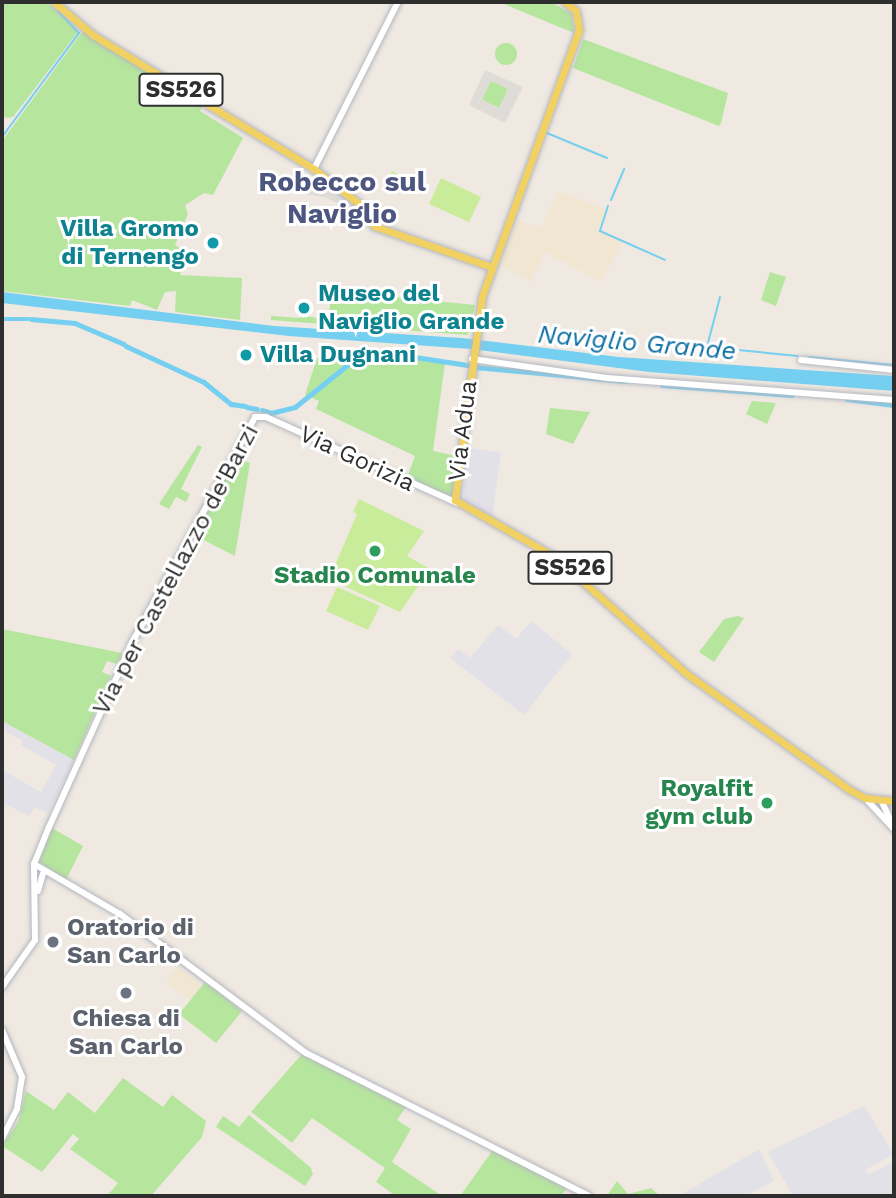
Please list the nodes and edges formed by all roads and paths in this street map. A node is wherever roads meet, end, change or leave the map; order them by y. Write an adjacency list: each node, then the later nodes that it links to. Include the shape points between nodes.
1 (54, 2): 4 (main road, SS526, via 93,35)
2 (398, 2): 4 (street)
3 (565, 2): 6 (main road, Via Adua, via 576,11 579,30)
4 (314, 169): 5 (main road, SS526, via 358,202 372,224)
5 (479, 264): 6 (main road); 7 (main road)
6 (492, 267): 7 (main road, Via Adua)
7 (487, 282): 8 (main road, Via Adua)
8 (472, 356): 11 (street, via 607,378); 13 (main road, Via Adua)
9 (801, 360): 10 (street)
10 (894, 370)
11 (894, 400)
12 (258, 415): 13 (street, Via Gorizia); 18 (street, Via per Castellazzo de'Barzi, via 172,566 94,726)
13 (457, 503): 14 (main road, SS526, via 572,569 713,694)
14 (865, 798): 15 (main road, SS526); 16 (street)
15 (887, 802): 16 (street); 17 (street)
16 (881, 816): 17 (street)
17 (894, 829)
18 (34, 864): 19 (street); 20 (street)
19 (47, 874): 20 (street); 24 (street, via 120,914 296,1046 337,1071)
20 (36, 900): 21 (street, via 35,940)
21 (2, 988)
22 (2, 1030): 23 (street, via 19,1064 22,1089)
23 (2, 1138)
24 (589, 1196)

